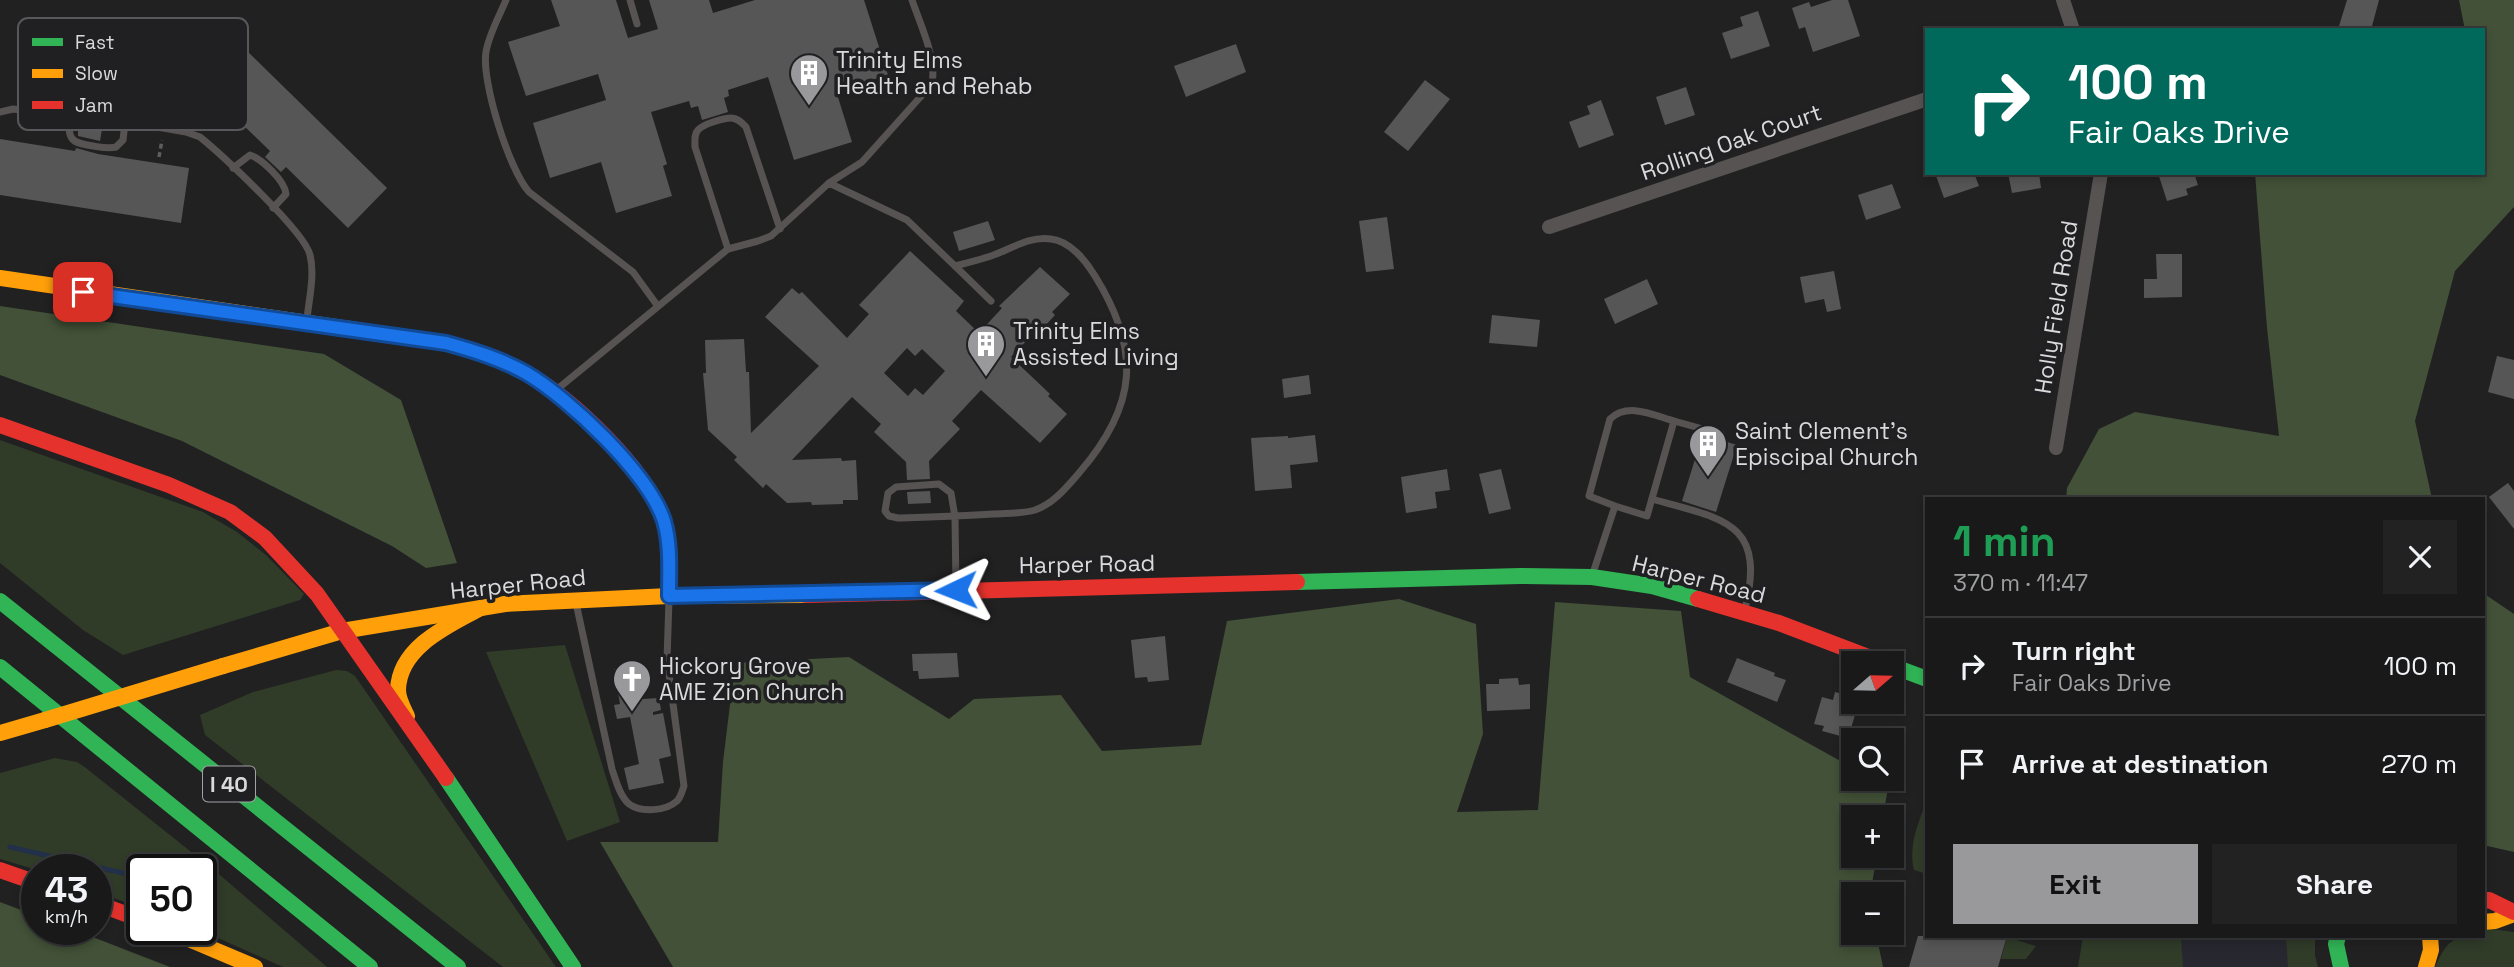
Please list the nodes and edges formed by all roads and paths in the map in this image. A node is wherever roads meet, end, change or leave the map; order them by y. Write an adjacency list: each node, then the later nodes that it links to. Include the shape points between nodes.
1 (506, 0): 25 (lane, via 486,50 486,77 517,176 529,192 633,272)
2 (630, 0): 5 (lane)
3 (912, 0): 17 (lane, via 931,59 932,83 862,162)
4 (2063, 0): 6 (street)
5 (637, 24)
6 (2072, 28)
7 (1925, 100): 19 (street, Rolling Oak Court)
8 (18, 110): 9 (lane)
9 (0, 111)
10 (69, 130): 11 (lane, via 78,145 116,148)
11 (124, 130)
12 (169, 130): 15 (lane, via 194,134)
13 (162, 139): 14 (path)
14 (159, 157)
15 (233, 168): 18 (lane); 18 (lane, via 246,156 256,157 285,187 286,194)
16 (2101, 175): 31 (street, Holly Field Road)
17 (829, 183): 20 (lane); 22 (lane, via 907,220)
18 (273, 208): 26 (lane, via 310,251)
19 (1549, 228)
20 (780, 229): 21 (lane, via 758,241); 21 (lane, via 746,127 730,118 703,126 697,130 695,147)
21 (728, 248): 25 (lane)
22 (955, 266): 24 (lane); 34 (lane, via 1027,241 1052,239 1068,246 1092,271 1114,308 1126,344 1127,369 1123,397 1108,434 1060,494 1036,510)
23 (0, 278): 26 (main road)
24 (991, 301)
25 (657, 305): 27 (lane)
26 (306, 322): 27 (main road, via 446,343 491,355)
27 (553, 392): 37 (main road, via 626,461 656,502 669,545)
28 (1674, 421): 30 (lane); 32 (lane); 33 (lane, via 1625,410 1610,419 1589,496)
29 (0, 425): 42 (main road, via 169,485 230,512 289,561)
30 (1721, 434)
31 (2056, 448)
32 (1652, 499): 33 (lane, via 1647,516); 41 (lane, via 1735,527 1748,551 1751,582)
33 (1615, 506): 35 (lane)
34 (955, 517): 34 (lane, via 889,516 888,493 903,486 939,484 951,493); 36 (lane)
35 (1592, 578): 36 (main road, Harper Road); 41 (main road, Harper Road, via 1652,586)
36 (956, 590): 37 (main road, Harper Road)
37 (669, 596): 38 (main road, Harper Road); 38 (lane, via 667,659 684,786 679,800 654,809 630,805 612,769)
38 (575, 600): 40 (main road, Harper Road)
39 (0, 601): 61 (main road, I 40)
40 (481, 608): 42 (main road, Harper Road); 47 (main road, via 440,630 402,669 398,692)
41 (1744, 613): 43 (main road, Harper Road)
42 (342, 631): 47 (main road); 48 (main road, Harper Road, bridge)
43 (1852, 651)
44 (0, 667): 60 (main road, I 40)
45 (1904, 670): 46 (main road)
46 (1925, 678)
47 (410, 724): 62 (main road)
48 (0, 733)
49 (0, 870): 50 (main road)
50 (21, 877)
51 (2485, 901): 52 (main road)
52 (2514, 913): 53 (main road)
53 (2485, 922)
54 (2338, 938): 63 (main road)
55 (2430, 938): 58 (main road)
56 (2446, 938): 58 (main road)
57 (203, 945): 59 (main road)
58 (2428, 964)
59 (255, 967)
60 (370, 967)
61 (458, 967)
62 (573, 967)
63 (2341, 967)

